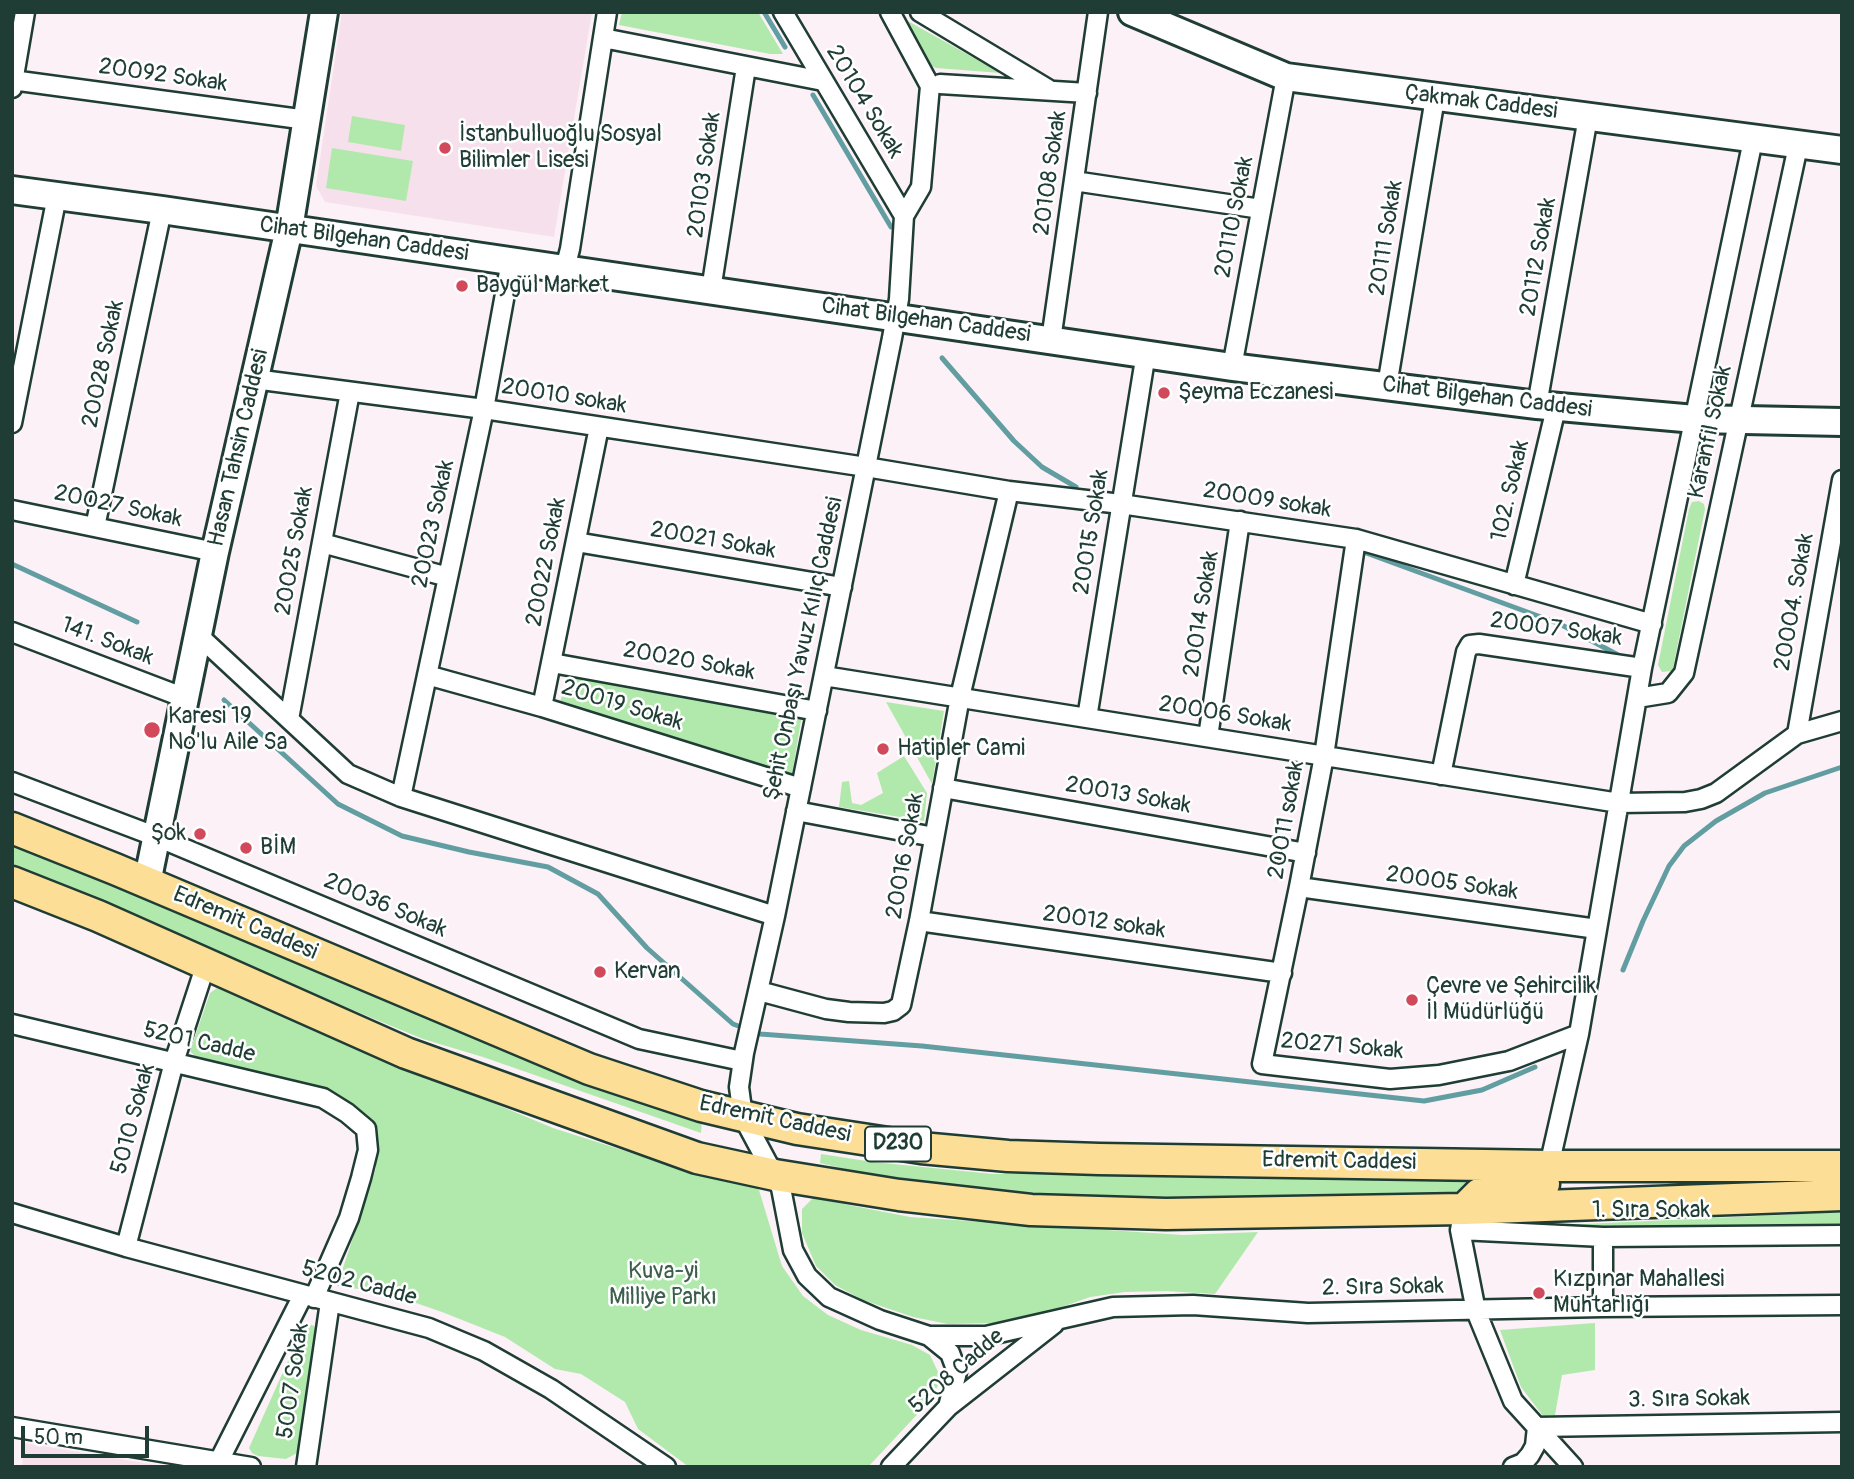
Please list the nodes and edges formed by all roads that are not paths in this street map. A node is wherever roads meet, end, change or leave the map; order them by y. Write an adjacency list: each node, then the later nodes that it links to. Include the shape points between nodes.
1 (24, 12): 13 (street)
2 (324, 12): 19 (main road, Hasan Tahsin Caddesi)
3 (607, 12): 9 (street)
4 (783, 12): 12 (street, 20104 Sokak)
5 (890, 12): 28 (street, via 930,86 921,187)
6 (919, 12): 15 (street)
7 (1098, 12): 16 (street, 20108 Sokak)
8 (1132, 12): 11 (main road, Çakmak Caddesi)
9 (603, 38): 10 (street); 31 (street)
10 (746, 66): 12 (street); 32 (street, 20103 Sokak)
11 (1286, 76): 17 (main road, Çakmak Caddesi); 26 (street, 20110 Sokak)
12 (823, 81): 28 (street, 20104 Sokak)
13 (13, 83): 19 (street, 20092 Sokak)
14 (940, 84): 15 (street)
15 (1048, 89): 16 (street)
16 (1087, 93): 23 (street, 20108 Sokak)
17 (1435, 97): 18 (main road, Çakmak Caddesi); 38 (street, 20111 Sokak)
18 (1588, 117): 20 (main road, Çakmak Caddesi); 40 (street, 20112 Sokak)
19 (307, 120): 29 (main road, Hasan Tahsin Caddesi)
20 (1753, 140): 21 (main road, Çakmak Caddesi); 42 (street, Karanfil Sokak)
21 (1798, 146): 22 (main road, Çakmak Caddesi); 43 (street, Karanfil Sokak)
22 (1842, 150)
23 (1074, 181): 26 (street); 34 (street, 20108 Sokak)
24 (12, 190): 25 (main road, Cihat Bilgehan Caddesi)
25 (57, 196): 27 (main road, Cihat Bilgehan Caddesi); 44 (street)
26 (1261, 209): 36 (street, 20110 Sokak)
27 (162, 210): 29 (main road, Cihat Bilgehan Caddesi); 52 (street, 20028 Sokak)
28 (904, 216): 33 (street, Şehit Onbaşı Yavuz Kılıç Caddesi)
29 (289, 229): 30 (main road, Cihat Bilgehan Caddesi); 37 (main road, Hasan Tahsin Caddesi)
30 (511, 261): 31 (main road, Cihat Bilgehan Caddesi); 41 (street, 20023 Sokak)
31 (565, 268): 32 (main road, Cihat Bilgehan Caddesi)
32 (711, 290): 33 (main road, Cihat Bilgehan Caddesi)
33 (895, 317): 34 (main road, Cihat Bilgehan Caddesi); 47 (street, Şehit Onbaşı Yavuz Kılıç Caddesi)
34 (1051, 340): 35 (main road, Cihat Bilgehan Caddesi)
35 (1146, 353): 36 (main road, Cihat Bilgehan Caddesi); 50 (street, 20015 Sokak)
36 (1232, 366): 38 (main road, Cihat Bilgehan Caddesi)
37 (254, 379): 39 (street, 20010 sokak); 57 (main road, Hasan Tahsin Caddesi)
38 (1387, 386): 40 (main road, Cihat Bilgehan Caddesi)
39 (349, 392): 41 (street, 20010 sokak); 56 (street, 20025 Sokak)
40 (1546, 407): 42 (main road, Cihat Bilgehan Caddesi); 59 (street, 102. Sokak)
41 (484, 410): 46 (street, 20010 sokak); 58 (street, 20023 Sokak)
42 (1695, 419): 43 (main road, Cihat Bilgehan Caddesi); 61 (street, Karanfil Sokak)
43 (1738, 420): 45 (main road, Cihat Bilgehan Caddesi); 70 (street, Karanfil Sokak, via 1684,673 1668,693)
44 (12, 422)
45 (1842, 422)
46 (599, 427): 47 (street, 20010 sokak); 55 (street, 20022 Sokak)
47 (866, 467): 49 (street, 20009 sokak); 60 (street, Şehit Onbaşı Yavuz Kılıç Caddesi)
48 (1842, 480): 76 (street, 20004. Sokak)
49 (1009, 491): 50 (street, 20009 sokak); 69 (street, 20016 Sokak)
50 (1121, 504): 53 (street, 20009 sokak); 73 (street, 20015 Sokak)
51 (12, 510): 52 (street, 20027 Sokak)
52 (95, 527): 57 (street, 20027 Sokak)
53 (1239, 528): 54 (street, 20009 sokak); 77 (street, 20014 Sokak)
54 (1356, 540): 59 (street, 20009 sokak); 78 (street, 20011 sokak)
55 (576, 542): 60 (street, 20021 Sokak); 64 (street, 20022 Sokak)
56 (322, 543): 58 (street); 74 (street, 20025 Sokak)
57 (215, 552): 63 (main road, Hasan Tahsin Caddesi)
58 (448, 578): 66 (street, 20023 Sokak)
59 (1514, 585): 61 (street, 20009 sokak)
60 (842, 587): 67 (street, Şehit Onbaşı Yavuz Kılıç Caddesi)
61 (1652, 624): 65 (street, Karanfil Sokak)
62 (12, 632): 68 (street, 141. Sokak)
63 (198, 635): 68 (main road, Hasan Tahsin Caddesi); 74 (street)
64 (551, 663): 71 (street, 20022 Sokak); 72 (street, 20020 Sokak)
65 (1643, 668): 70 (street, Karanfil Sokak); 79 (street, 20007 Sokak, via 1470,645)
66 (427, 675): 71 (street, 20019 Sokak); 83 (street, 20023 Sokak)
67 (824, 676): 69 (street, 20006 Sokak); 72 (street, Şehit Onbaşı Yavuz Kılıç Caddesi)
68 (185, 698): 87 (main road, Hasan Tahsin Caddesi)
69 (960, 698): 73 (street, 20006 Sokak); 82 (street, 20016 Sokak)
70 (1637, 698): 84 (street, Karanfil Sokak)
71 (542, 707): 81 (street, 20019 Sokak)
72 (817, 710): 81 (street, Şehit Onbaşı Yavuz Kılıç Caddesi)
73 (1087, 718): 77 (street, 20006 Sokak)
74 (289, 719): 83 (street, via 348,774)
75 (1842, 721): 76 (street, 20006 Sokak)
76 (1797, 734): 84 (street, 20006 Sokak, via 1701,799)
77 (1208, 737): 78 (street, 20006 Sokak)
78 (1324, 756): 79 (street, 20006 Sokak); 89 (street, 20011 sokak)
79 (1441, 775): 84 (street, 20006 Sokak)
80 (12, 782): 87 (street, 20036 Sokak)
81 (801, 788): 85 (street, Şehit Onbaşı Yavuz Kılıç Caddesi)
82 (943, 788): 88 (street, 20016 Sokak); 89 (street, 20013 Sokak)
83 (401, 797): 93 (street)
84 (1619, 803): 95 (street, Karanfil Sokak)
85 (796, 811): 88 (street); 93 (street, Şehit Onbaşı Yavuz Kılıç Caddesi)
86 (12, 828): 91 (highway, Edremit Caddesi / D230)
87 (157, 837): 91 (main road, Hasan Tahsin Caddesi); 101 (street, 20036 Sokak, via 639,1039)
88 (934, 837): 94 (street, 20016 Sokak)
89 (1306, 853): 92 (street, 20011 sokak)
90 (12, 883): 96 (highway, Edremit Caddesi / D230)
91 (147, 883): 104 (highway, Edremit Caddesi / D230, via 589,1069)
92 (1299, 887): 95 (street, 20005 Sokak); 97 (street, 20011 sokak)
93 (775, 916): 98 (street, Şehit Onbaşı Yavuz Kılıç Caddesi)
94 (919, 921): 97 (street, 20012 sokak); 98 (street, 20016 Sokak, via 901,1005 894,1011 872,1014 826,1009)
95 (1597, 929): 100 (street, Karanfil Sokak)
96 (206, 964): 102 (street, 5010 Sokak); 108 (highway, Edremit Caddesi / D230, via 406,1053 697,1157)
97 (1282, 973): 103 (street, 20011 sokak)
98 (759, 991): 101 (street, Şehit Onbaşı Yavuz Kılıç Caddesi)
99 (12, 1024): 102 (street, 5201 Cadde)
100 (1579, 1034): 103 (street, 20271 Sokak, via 1509,1061 1439,1075 1390,1079); 105 (street, Karanfil Sokak)
101 (743, 1057): 104 (street, Şehit Onbaşı Yavuz Kılıç Caddesi, via 739,1087)
102 (174, 1062): 114 (street, 5010 Sokak); 115 (street, 5201 Cadde, via 323,1098 366,1129 368,1150 361,1178)
103 (1262, 1064)
104 (743, 1117): 105 (highway, Edremit Caddesi / D230, via 920,1148 1008,1156); 108 (street)
105 (1549, 1166): 106 (highway, Edremit Caddesi / D230)
106 (1711, 1166): 107 (highway, Edremit Caddesi / D230); 111 (highway, via 1598,1183 1499,1186 1479,1194)
107 (1842, 1166)
108 (775, 1175): 111 (highway, Edremit Caddesi / D230, via 1031,1210); 120 (street, via 793,1250 807,1276 829,1297)
109 (1842, 1195): 111 (highway, Edremit Caddesi / D230)
110 (12, 1213): 114 (street, 5202 Cadde)
111 (1462, 1219): 113 (street, 1. Sıra Sokak); 118 (street)
112 (1842, 1235): 113 (street, 1. Sıra Sokak)
113 (1603, 1237): 117 (street)
114 (126, 1247): 115 (street, 5202 Cadde)
115 (316, 1299): 125 (street, 5202 Cadde, via 429,1328 484,1351); 126 (street); 128 (street, 5007 Sokak)
116 (1842, 1305): 117 (street, 2. Sıra Sokak)
117 (1603, 1307): 118 (street, 2. Sıra Sokak)
118 (1476, 1311): 119 (street, 2. Sıra Sokak, via 1308,1313 1194,1305 1113,1307); 124 (street, via 1513,1401)
119 (1059, 1320): 120 (street, 2. Sıra Sokak, via 986,1336); 121 (street, 5208 Cadde)
120 (929, 1335): 121 (street, via 950,1353 957,1372)
121 (948, 1407): 131 (street, 5208 Cadde)
122 (1842, 1422): 124 (street, 3. Sıra Sokak)
123 (12, 1427): 126 (street)
124 (1537, 1427): 132 (street, via 1530,1455); 133 (street)
125 (640, 1449): 129 (street); 130 (street, 5202 Cadde)
126 (219, 1461): 127 (street)
127 (251, 1467)
128 (306, 1467)
129 (635, 1467)
130 (666, 1467)
131 (891, 1467)
132 (1513, 1467)
133 (1573, 1467)

